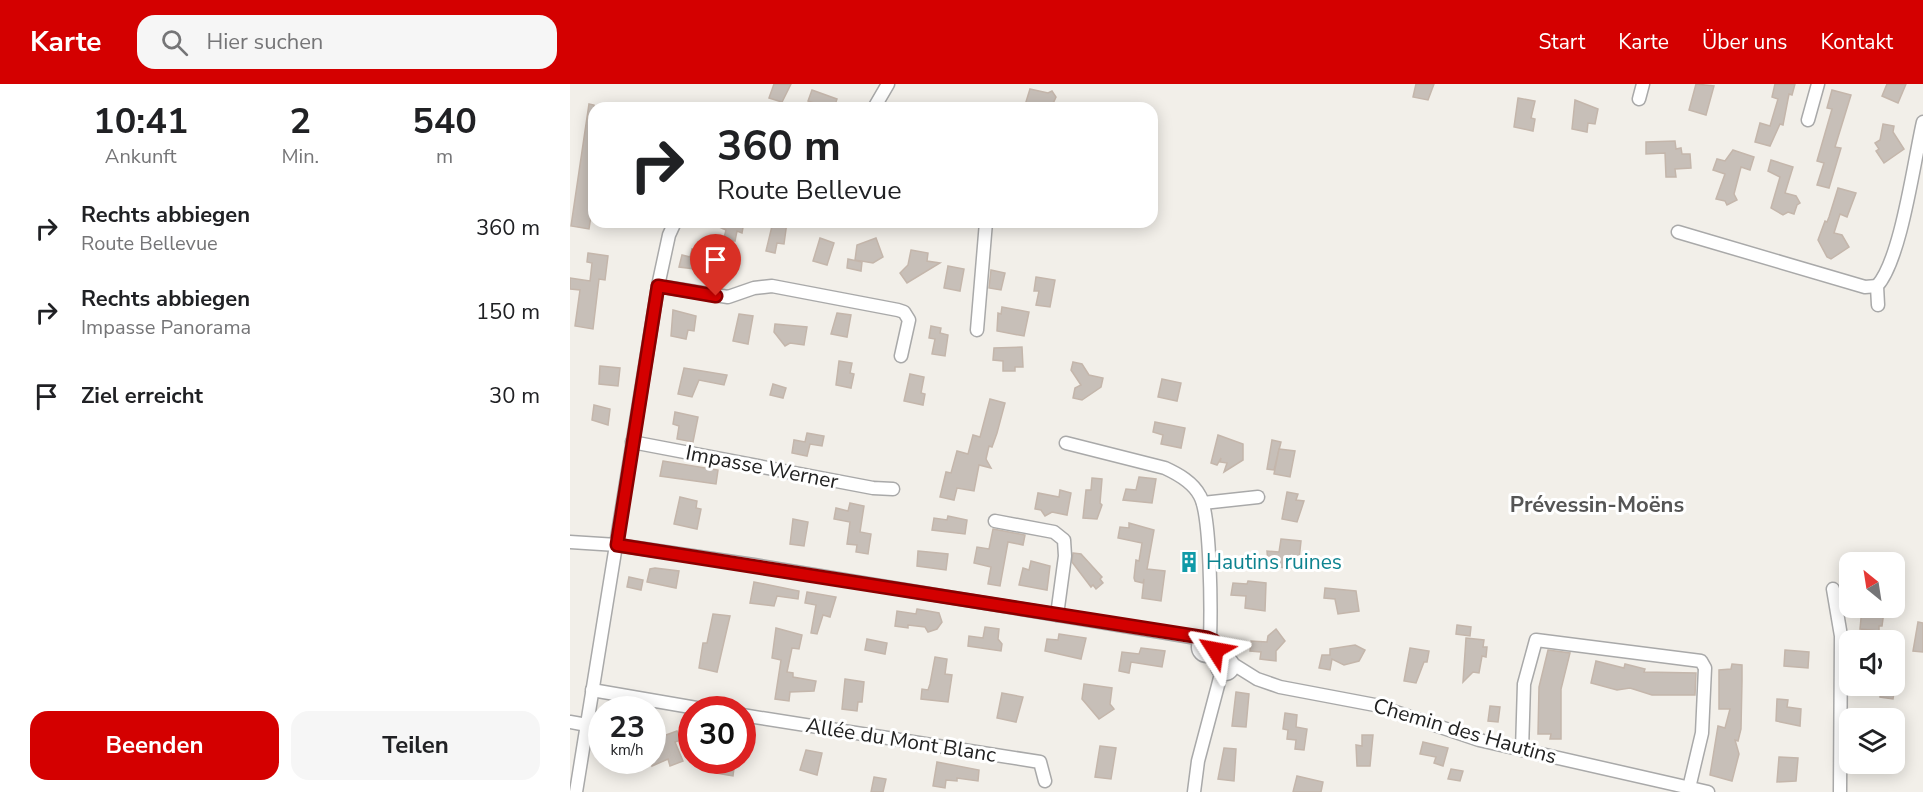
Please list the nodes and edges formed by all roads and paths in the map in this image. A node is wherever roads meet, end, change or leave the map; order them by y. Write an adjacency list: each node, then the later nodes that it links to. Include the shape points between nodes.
1 (888, 84): 5 (street)
2 (1643, 84): 4 (street)
3 (1818, 84): 6 (street)
4 (1639, 99)
5 (878, 102)
6 (1808, 120)
7 (1923, 122): 12 (street, via 1905,211 1886,277)
8 (672, 228): 11 (street)
9 (986, 228): 14 (street)
10 (1678, 232): 12 (street, via 1865,287)
11 (658, 286): 15 (street, via 728,297 772,286 898,310 909,320); 16 (street)
12 (1877, 286): 13 (street)
13 (1878, 305)
14 (977, 330)
15 (901, 356)
16 (632, 442): 18 (street, Impasse Werner); 23 (street)
17 (1066, 443): 20 (street, via 1165,468 1190,483)
18 (893, 489)
19 (1258, 497): 20 (street)
20 (1203, 503): 26 (street)
21 (995, 521): 25 (street, via 1054,532 1064,540)
22 (570, 542): 23 (street)
23 (617, 545): 25 (street); 28 (street)
24 (1833, 589): 39 (street, via 1841,636)
25 (1057, 615): 26 (street, via 1176,635)
26 (1207, 645): 27 (street)
27 (1225, 667): 33 (street, Chemin des Hautins, via 1280,687 1401,712 1457,733); 37 (street, via 1198,760)
28 (592, 690): 29 (street); 32 (street)
29 (678, 705)
30 (756, 718): 34 (street, Allée du Mont Blanc, via 1040,762)
31 (570, 722): 32 (street)
32 (587, 725): 36 (street)
33 (1522, 750): 35 (street, Chemin des Hautins); 35 (street, via 1524,684 1536,640 1701,661 1705,668 1704,718)
34 (1045, 781)
35 (1689, 788): 38 (street, Chemin des Hautins)
36 (576, 792)
37 (1194, 792)
38 (1708, 792)
39 (1840, 792)

